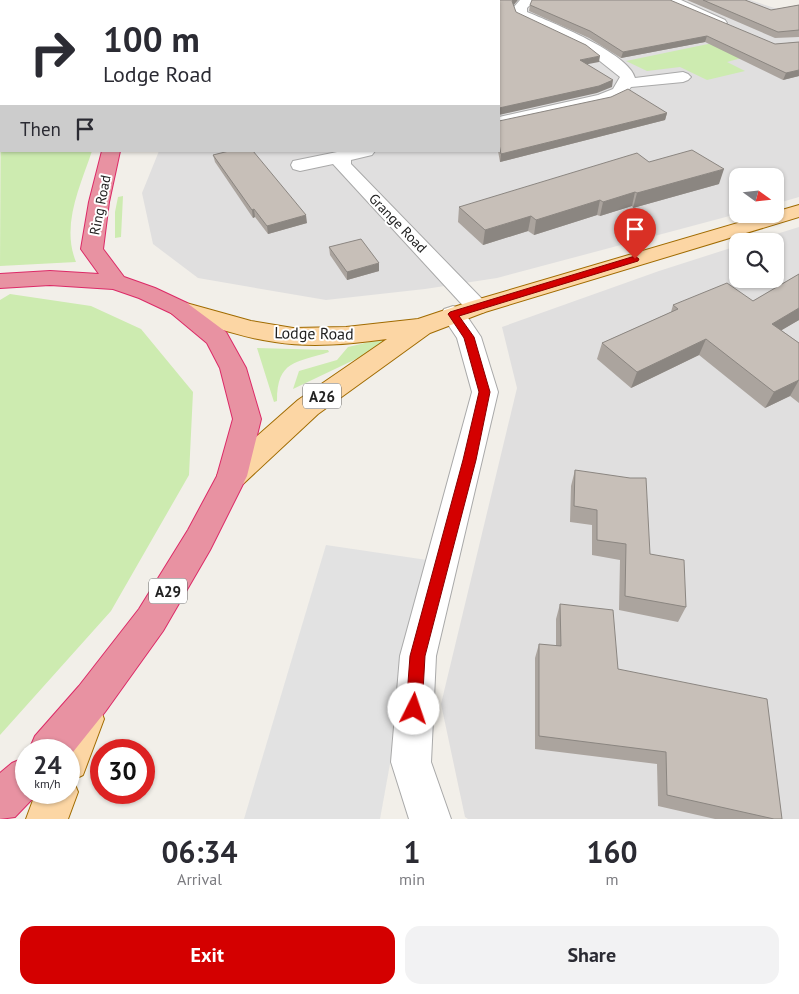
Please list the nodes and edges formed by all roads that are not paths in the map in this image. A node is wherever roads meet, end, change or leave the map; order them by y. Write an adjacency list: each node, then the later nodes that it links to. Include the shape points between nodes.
1 (530, 0): 5 (street, via 514,15 576,38 616,64 628,76)
2 (671, 0): 3 (street)
3 (731, 28)
4 (683, 76): 5 (street)
5 (626, 83): 6 (street, via 619,92 603,100)
6 (500, 122)
7 (111, 152): 13 (highway, Ring Road, via 98,202 92,249)
8 (362, 152): 9 (street)
9 (341, 157): 10 (street); 15 (street, Grange Road, via 342,165)
10 (300, 164)
11 (799, 211): 15 (main road, Lodge Road / A26)
12 (0, 281): 13 (highway, A29, via 50,278)
13 (116, 282): 14 (highway, A29)
14 (179, 308): 16 (main road, Lodge Road / A26, via 243,328 276,334 361,334); 17 (highway, A29, via 217,338 233,368 247,419)
15 (465, 310): 16 (main road, Lodge Road / A26); 25 (street, Grange Road, via 469,337 485,392 418,656 411,762)
16 (421, 327): 17 (main road, Lodge Road / A26, via 308,407)
17 (232, 476): 18 (highway, A29, via 199,540 151,620)
18 (92, 699): 19 (highway, A29); 20 (main road, A29)
19 (58, 739)
20 (77, 739)
21 (15, 788): 22 (highway)
22 (0, 802)
23 (53, 804): 24 (main road)
24 (47, 819)
25 (430, 819)

